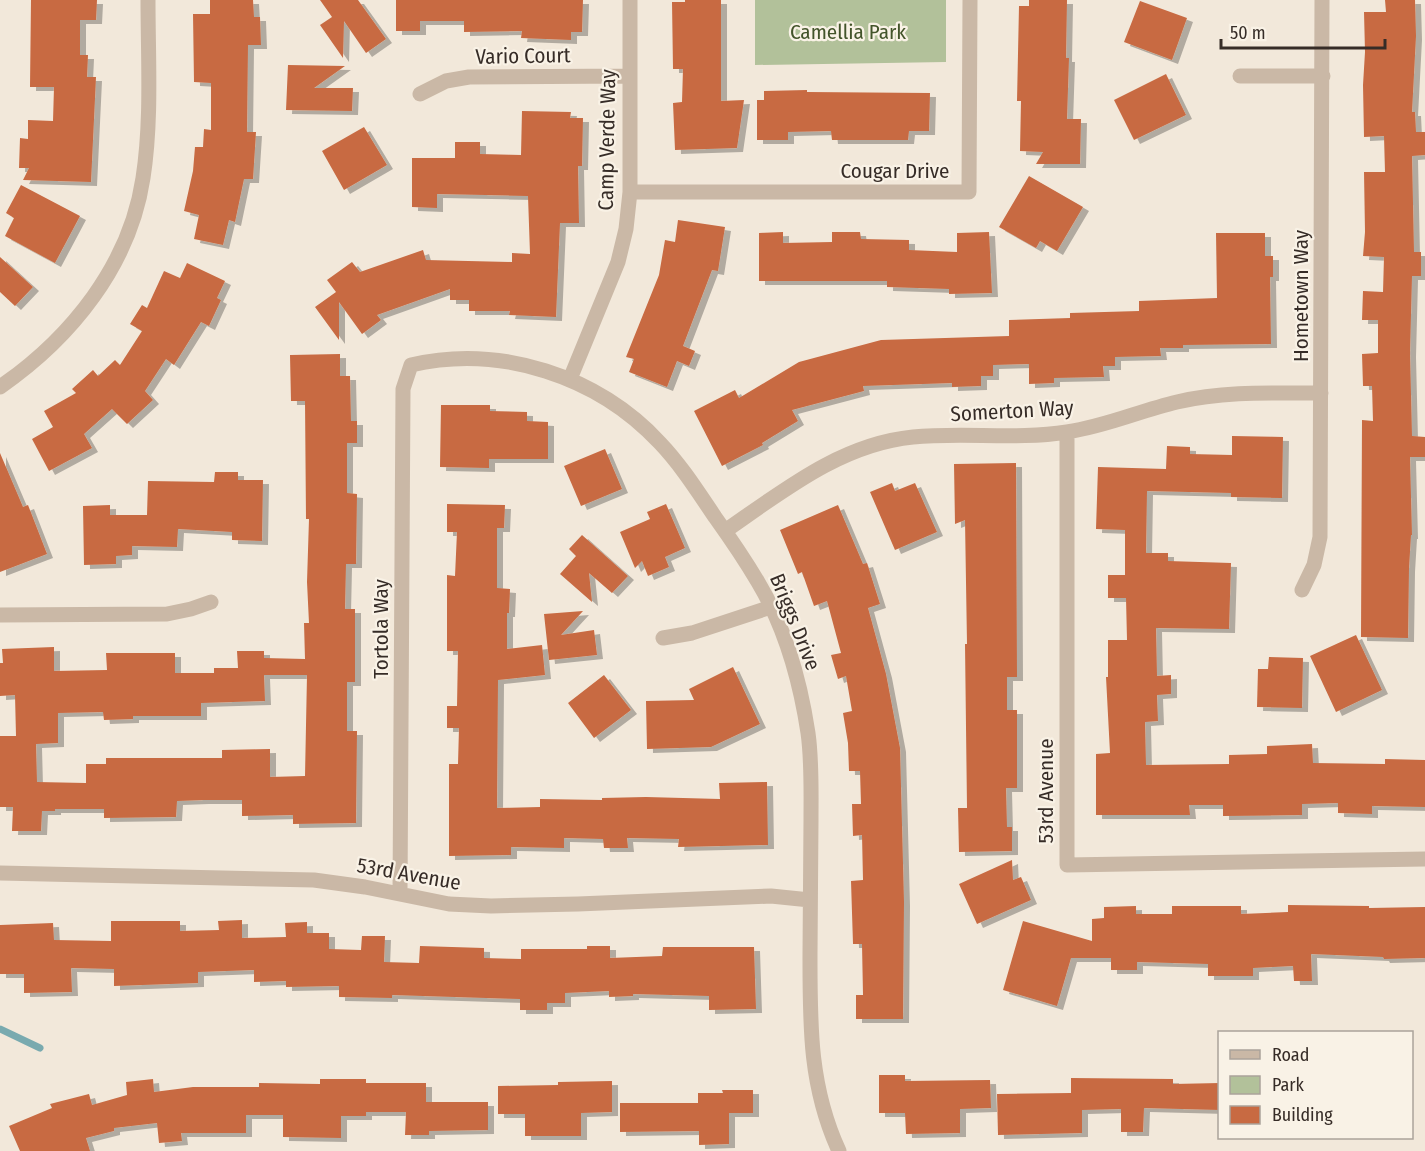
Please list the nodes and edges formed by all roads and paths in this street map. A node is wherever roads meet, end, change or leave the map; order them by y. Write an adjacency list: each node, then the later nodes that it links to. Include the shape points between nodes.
1 (148, 0): 12 (street, via 148,136 143,180 131,223 96,294 69,329 38,360)
2 (630, 0): 5 (street, Camp Verde Way)
3 (970, 0): 9 (street, Cougar Drive, via 969,192)
4 (1322, 0): 7 (street, Hometown Way)
5 (630, 76): 8 (street, Vario Court, via 469,76 446,81); 9 (street, Camp Verde Way)
6 (1240, 76): 7 (street)
7 (1323, 76): 13 (street, Hometown Way)
8 (420, 94)
9 (630, 192): 11 (street, Camp Verde Way, via 618,262)
10 (411, 365): 11 (street, Briggs Drive, via 437,359 481,359 518,363); 23 (street, Tortola Way, via 404,389)
11 (570, 380): 15 (street, Briggs Drive, via 630,415 660,443)
12 (0, 387)
13 (1321, 393): 14 (street, Somerton Way, via 1213,395); 16 (street, Hometown Way, via 1320,537 1314,565)
14 (1067, 432): 15 (street, Somerton Way, via 942,435 876,444 811,472); 21 (street, 53rd Avenue, via 1067,865)
15 (724, 531): 18 (street, Briggs Drive)
16 (1302, 590)
17 (211, 602): 19 (street, via 167,614)
18 (771, 607): 20 (street, via 692,633); 24 (street, Briggs Drive, via 790,653 808,736)
19 (0, 615)
20 (663, 638)
21 (1425, 859)
22 (0, 873): 23 (street, 53rd Avenue, via 264,877 314,880)
23 (399, 894): 24 (street, 53rd Avenue, via 449,904 491,906 771,896)
24 (810, 900): 25 (street, Briggs Drive, via 814,1072)
25 (839, 1151)

